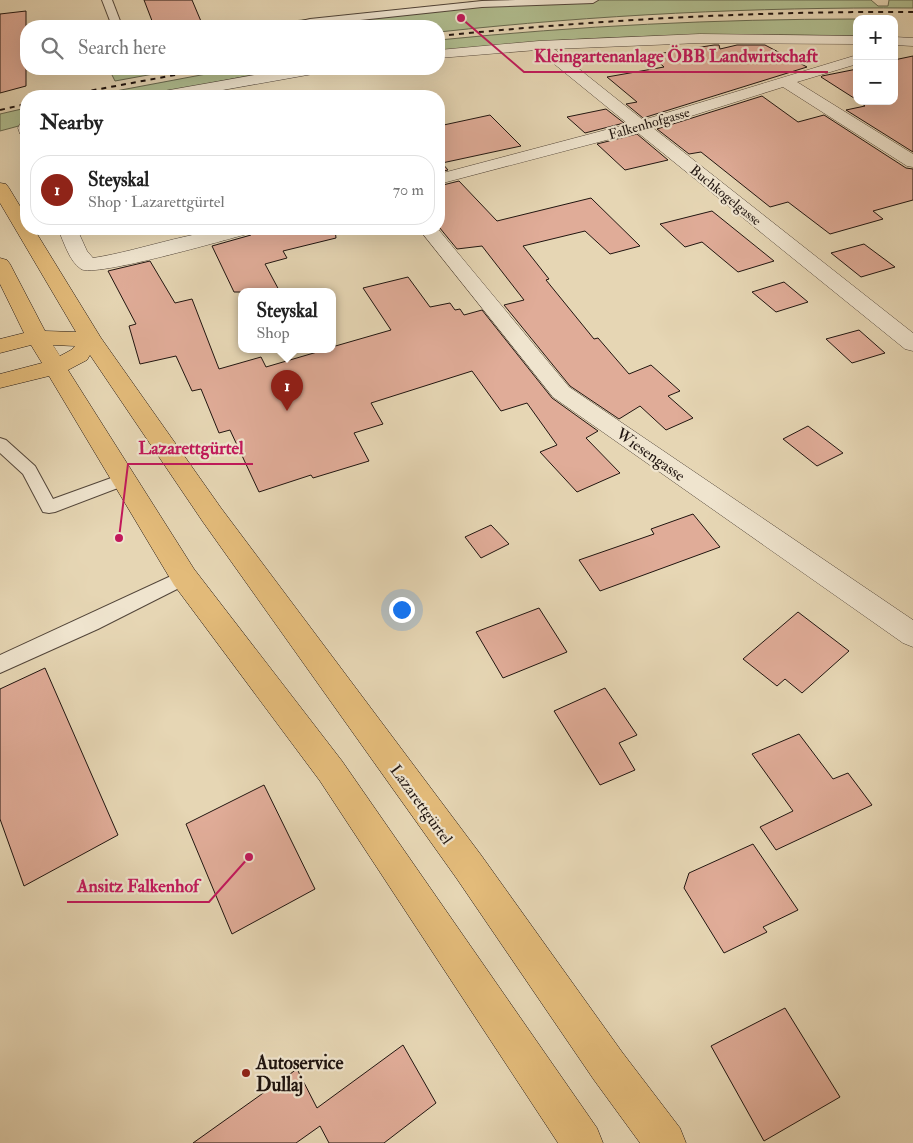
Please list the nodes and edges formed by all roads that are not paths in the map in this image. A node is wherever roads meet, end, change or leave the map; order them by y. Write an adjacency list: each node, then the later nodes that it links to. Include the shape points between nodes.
1 (107, 0): 3 (lane)
2 (594, 0): 4 (lane, via 482,4)
3 (115, 20)
4 (329, 20)
5 (853, 40): 8 (street, via 666,39)
6 (913, 42): 7 (street)
7 (898, 43)
8 (539, 45): 9 (street); 14 (street, Buchkogelgasse)
9 (445, 53)
10 (854, 60): 12 (street, Falkenhofgasse)
11 (281, 75): 13 (street)
12 (786, 82): 14 (street, Falkenhofgasse); 15 (street)
13 (202, 90)
14 (641, 126): 16 (street, Falkenhofgasse); 26 (street, Buchkogelgasse)
15 (913, 162)
16 (445, 176)
17 (0, 188): 18 (main road, Lazarettgürtel)
18 (20, 221)
19 (28, 235): 25 (main road, Lazarettgürtel)
20 (70, 235): 21 (street, via 78,253 88,265 122,260)
21 (220, 235)
22 (433, 235): 33 (street, Wiesengasse, via 561,392)
23 (0, 264): 24 (main road)
24 (37, 337): 25 (main road); 27 (main road); 28 (main road)
25 (91, 340): 28 (main road, via 79,355); 36 (main road, Lazarettgürtel, via 212,515)
26 (913, 344)
27 (0, 346)
28 (56, 367): 29 (main road); 31 (main road)
29 (0, 381)
30 (0, 444): 31 (lane, via 28,470 49,507)
31 (126, 479): 32 (main road)
32 (184, 576): 34 (lane); 35 (main road, via 331,771)
33 (913, 635)
34 (0, 664)
35 (582, 1143)
36 (665, 1143)

